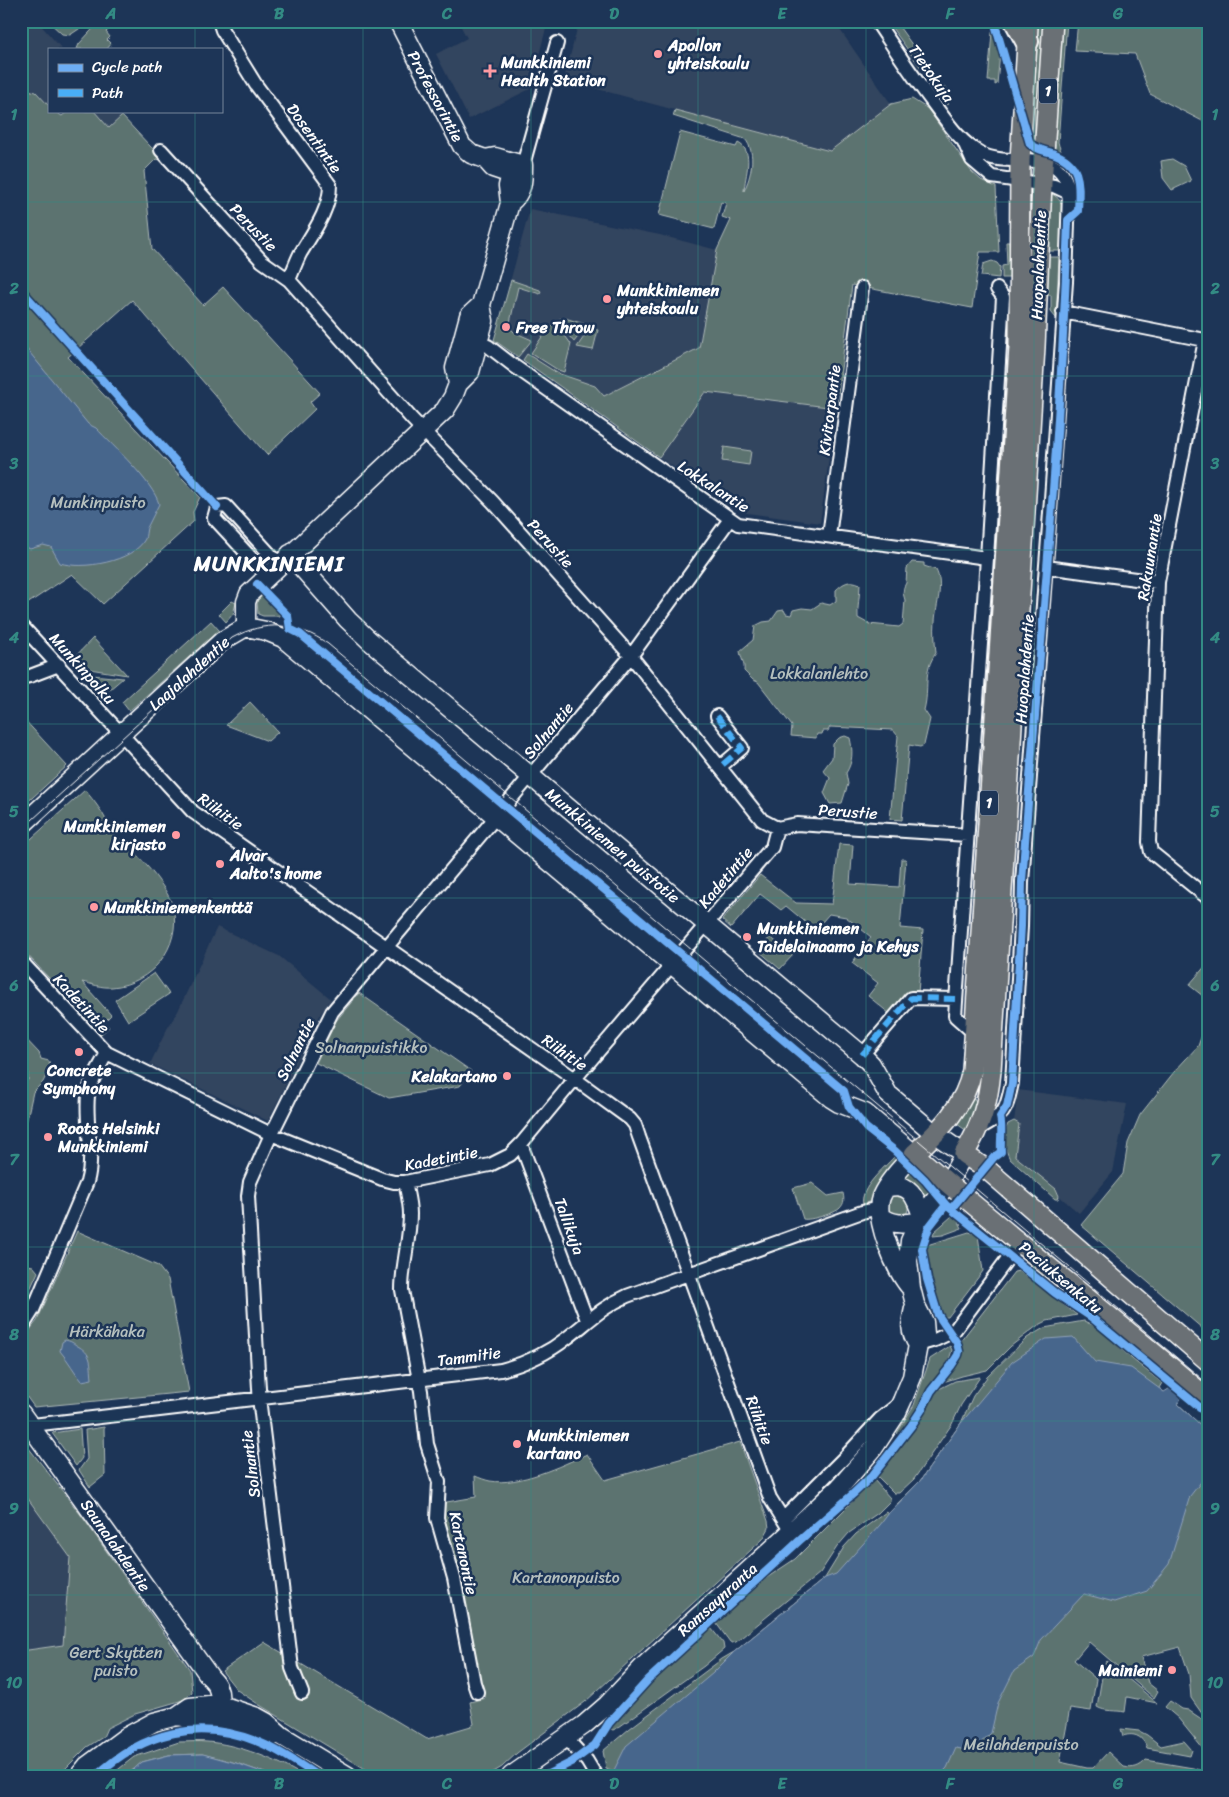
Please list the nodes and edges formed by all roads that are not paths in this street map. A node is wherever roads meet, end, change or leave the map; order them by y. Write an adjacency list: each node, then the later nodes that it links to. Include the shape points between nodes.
1 (219, 21): 16 (street, Dosentintie, via 256,85 330,185 326,209)
2 (398, 21): 12 (street, Professorintie, via 462,146 485,160 495,157)
3 (876, 21): 8 (street, Tietokuja)
4 (1016, 21): 6 (highway, 1)
5 (1053, 21): 11 (main road, Huopalahdentie / 1)
6 (1028, 31): 10 (main road, Huopalahdentie / 1)
7 (557, 43): 12 (street, Laajalahdentie)
8 (964, 142): 10 (street, Tietokuja, via 991,158); 13 (street, Tietokuja, via 972,160 992,177)
9 (161, 150): 16 (street, Perustie, via 262,261)
10 (1020, 160): 11 (street, Tietokuja); 13 (main road, Huopalahdentie / 1)
11 (1043, 161): 14 (main road, Huopalahdentie / 1); 15 (street, Huopalahdentie, via 1063,174)
12 (517, 169): 20 (street, Laajalahdentie, via 523,180 521,190 510,203 481,305 469,316)
13 (1019, 181): 14 (street, Tietokuja); 17 (main road, Huopalahdentie / 1)
14 (1042, 183): 15 (street); 43 (main road, Huopalahdentie / 1, via 1035,357)
15 (1069, 193): 19 (street, Huopalahdentie)
16 (289, 280): 21 (street, Perustie)
17 (1018, 280): 24 (street, Huopalahdentie, via 1000,293); 45 (main road, Huopalahdentie / 1, via 1019,347)
18 (862, 288): 23 (street, Kivitorpantie)
19 (1064, 312): 26 (street, Huopalahdentie); 27 (street, Rakuunantie, via 1205,340)
20 (470, 341): 21 (street, Laajalahdentie, via 455,368 458,384 453,397 445,410); 22 (street, Lokkalantie, via 493,349)
21 (423, 430): 25 (street, Laajalahdentie); 30 (street, Perustie, via 493,502)
22 (730, 519): 23 (street, Lokkalantie, via 738,524); 30 (street, Solnantie)
23 (829, 536): 24 (street, Lokkalantie)
24 (987, 558): 40 (street, Huopalahdentie)
25 (278, 565): 25 (street, Munkkiniemen puistotie, via 226,506 218,507 214,518); 29 (street, Laajalahdentie, via 249,594); 36 (street, Munkkiniemen puistotie, via 348,620)
26 (1046, 567): 27 (street); 41 (street, Huopalahdentie)
27 (1158, 582): 42 (street, Rakuunantie, via 1149,842 1151,852)
28 (21, 625): 31 (street, Munkinpolku)
29 (246, 627): 34 (street, Laajalahdentie, via 222,641); 37 (street, via 283,638)
30 (631, 656): 35 (street, Perustie); 36 (street, Solnantie)
31 (59, 665): 32 (street); 34 (street, Munkinpolku)
32 (21, 678)
33 (717, 716): 35 (street, via 742,748)
34 (121, 734): 38 (street, Laajalahdentie); 46 (street, Riihitie, via 193,812)
35 (720, 767): 39 (street, Perustie, via 762,820)
36 (531, 776): 37 (street, Solnantie); 44 (street, Munkkiniemen puistotie)
37 (496, 818): 46 (street, Solnantie); 48 (street)
38 (21, 826)
39 (777, 828): 40 (street, Perustie, via 797,824); 44 (street, Kadetintie, via 772,847)
40 (967, 835): 49 (street, Huopalahdentie)
41 (1022, 892): 43 (street, via 1015,904); 54 (street, Huopalahdentie, via 1012,1083 1007,1106 1000,1117)
42 (1208, 898)
43 (1001, 916): 45 (street); 54 (main road, Huopalahdentie / 1, via 990,1085)
44 (707, 924): 48 (street, Kadetintie); 52 (street, Munkkiniemen puistotie)
45 (981, 939): 50 (main road, Huopalahdentie / 1)
46 (386, 948): 53 (street, Riihitie); 55 (street, Solnantie, via 332,1012)
47 (21, 961): 51 (street, Kadetintie)
48 (672, 965): 53 (street, Kadetintie); 58 (street, via 831,1098 866,1113)
49 (955, 999): 50 (street, Huopalahdentie, via 955,1016); 52 (street, via 911,998)
50 (975, 1034): 56 (main road, Huopalahdentie / 1, via 968,1088)
51 (107, 1053): 55 (street, Kadetintie); 69 (street, via 88,1096 89,1175 33,1310)
52 (862, 1055): 56 (street, Munkkiniemen puistotie, via 888,1094)
53 (575, 1079): 57 (street, Kadetintie); 66 (street, Riihitie, via 634,1125)
54 (978, 1129): 59 (main road, Huopalahdentie / 1)
55 (271, 1134): 60 (street, Kadetintie, via 382,1179); 74 (street, Solnantie, via 250,1182 248,1196)
56 (935, 1134): 58 (main road, Huopalahdentie); 59 (street, Paciuksenkatu)
57 (521, 1144): 60 (street, Kadetintie, via 497,1162); 68 (street, Tallikuja)
58 (914, 1154): 61 (main road, Paciuksenkatu); 62 (street)
59 (964, 1154): 61 (street, Huopalahdentie); 71 (main road, Paciuksenkatu, via 985,1168)
60 (405, 1182): 72 (street, Kartanontie, via 410,1218 402,1290)
61 (948, 1183): 64 (street, Ramsaynranta); 65 (main road, Paciuksenkatu)
62 (886, 1188): 63 (street); 64 (street, via 899,1186 910,1191 915,1196)
63 (880, 1212): 64 (street, via 886,1220 898,1224); 66 (street, Tammitie); 67 (street, Ramsaynranta, via 895,1265)
64 (921, 1219): 67 (street, Ramsaynranta, via 908,1250)
65 (1020, 1242): 70 (street, via 954,1331); 73 (main road, Paciuksenkatu)
66 (689, 1273): 68 (street, Tammitie, via 624,1297); 76 (street, Riihitie, via 770,1498)
67 (913, 1296): 70 (street, Ramsaynranta, via 925,1327 925,1334)
68 (587, 1320): 72 (street, Tammitie, via 554,1347 514,1366 489,1372)
69 (21, 1329)
70 (918, 1345): 76 (street, Ramsaynranta, via 912,1376 886,1430 839,1488)
71 (1202, 1356)
72 (419, 1379): 74 (street, Tammitie); 78 (street, Kartanontie, via 427,1444 439,1482 437,1518 454,1578)
73 (1203, 1395)
74 (260, 1398): 75 (street, Tammitie); 77 (street, Solnantie, via 292,1668)
75 (24, 1421): 79 (street, Saunalahdentie, via 210,1677 207,1686)
76 (787, 1526): 80 (street, Ramsaynranta, via 607,1705)
77 (302, 1692)
78 (477, 1692)
79 (215, 1710): 81 (street, via 190,1707 177,1716 154,1722 126,1737 87,1766); 82 (street, via 282,1736)
80 (566, 1738): 83 (street, Ramsaynranta); 84 (street)
81 (79, 1776)
82 (348, 1776)
83 (511, 1776)
84 (596, 1776)

